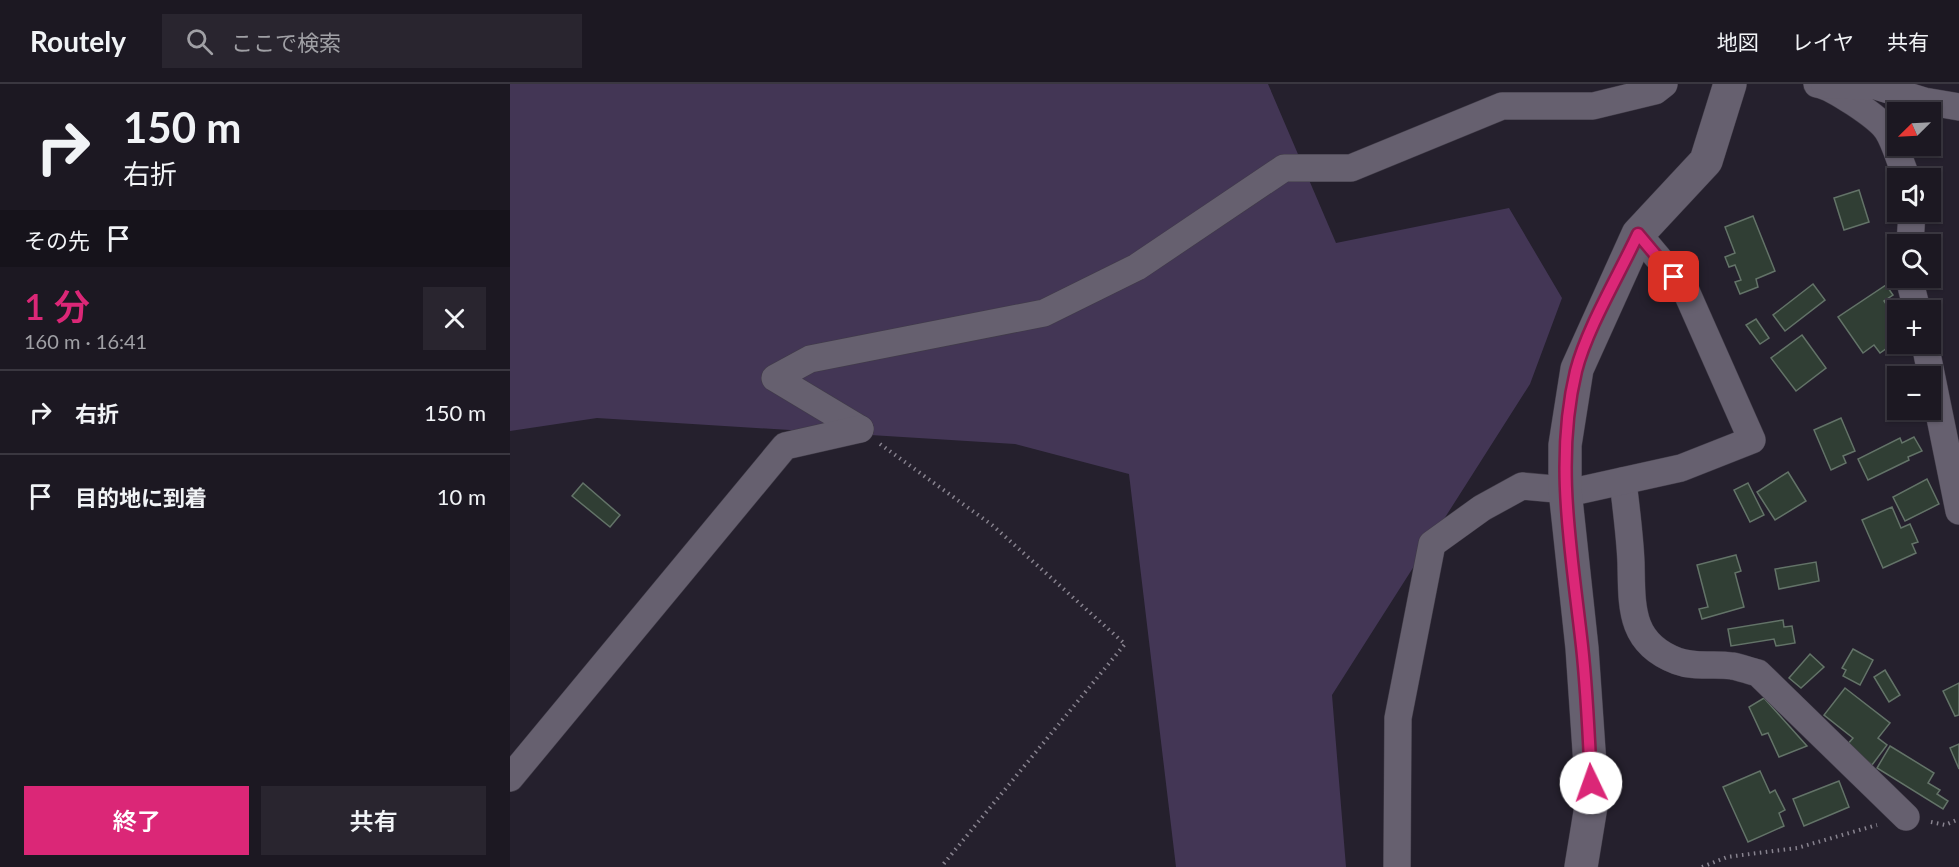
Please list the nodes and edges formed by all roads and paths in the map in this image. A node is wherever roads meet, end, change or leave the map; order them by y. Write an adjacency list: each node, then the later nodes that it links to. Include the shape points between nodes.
1 (1664, 84): 8 (street, via 1655,91 1593,106 1502,106 1351,168 1284,168 1137,267 1044,314 810,359 775,378)
2 (1730, 84): 6 (street, via 1706,161)
3 (1821, 85): 4 (street, via 1876,86); 5 (street, via 1886,129)
4 (1959, 107)
5 (1903, 168)
6 (1638, 234): 9 (street, via 1686,291 1752,440 1681,468); 10 (street, via 1576,369 1565,445)
7 (1927, 354): 11 (street)
8 (860, 429): 12 (street, via 785,446); 15 (path, via 992,525 1125,644)
9 (1623, 481): 10 (street); 13 (street, via 1631,562 1630,600 1636,625 1649,645 1677,661 1698,666 1731,665 1758,674)
10 (1565, 490): 16 (street, via 1522,486 1482,508 1432,544 1398,718); 17 (street, via 1582,648 1592,800)
11 (1959, 511)
12 (510, 778)
13 (1906, 817): 14 (path, via 1945,825); 18 (path, via 1797,849 1727,856)
14 (1959, 819)
15 (941, 867)
16 (1397, 867)
17 (1581, 867)
18 (1702, 867)

